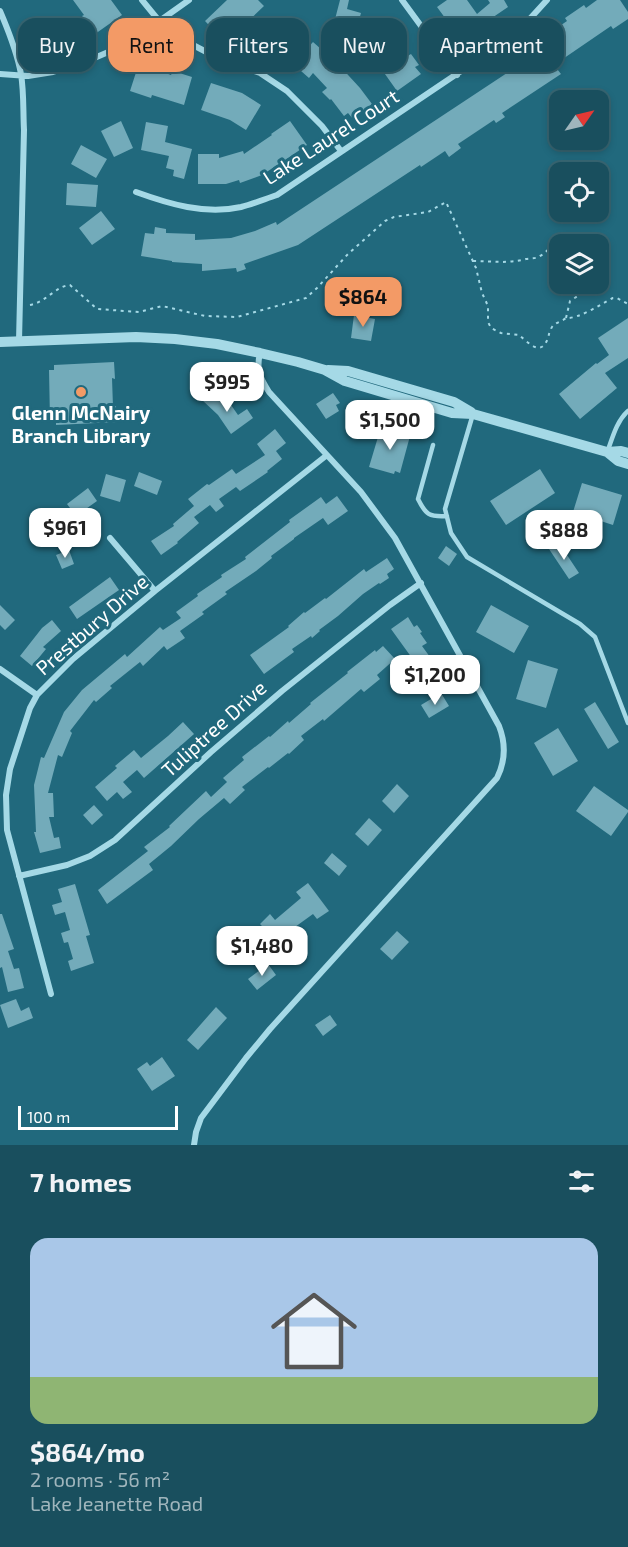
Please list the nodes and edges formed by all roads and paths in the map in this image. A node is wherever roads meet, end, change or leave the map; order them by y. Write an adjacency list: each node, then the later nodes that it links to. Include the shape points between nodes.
1 (142, 0): 6 (street)
2 (189, 0): 7 (street)
3 (402, 0): 11 (street)
4 (547, 0): 11 (street, Lake Laurel Court, via 516,34)
5 (0, 11): 12 (street)
6 (157, 18)
7 (165, 18)
8 (194, 46): 13 (street, via 260,73 287,91 322,126)
9 (108, 52): 12 (street, via 53,72)
10 (0, 74): 12 (street)
11 (456, 75): 13 (street, Lake Laurel Court)
12 (21, 76): 21 (street, via 24,130)
13 (341, 152): 14 (street, Lake Laurel Court, via 277,195 240,207 205,210 169,204)
14 (136, 192)
15 (549, 247): 16 (path, via 541,256 514,262)
16 (473, 261): 19 (path, via 446,202 428,212 385,221 306,298 237,317 205,316 162,306 140,312 97,309 70,285); 20 (path, via 488,306 488,322 495,331 519,335 532,346 543,346 552,326)
17 (581, 294): 20 (path, via 570,301)
18 (628, 304): 20 (path, via 613,298)
19 (30, 305)
20 (566, 318)
21 (19, 341): 22 (street); 23 (street, via 166,339)
22 (0, 342)
23 (260, 353): 25 (street, via 325,370 345,381 452,413); 29 (street, via 257,363 263,383)
24 (628, 411): 27 (lane)
25 (473, 414): 27 (street); 31 (lane, via 445,508)
26 (433, 445): 31 (lane, via 418,499 424,511)
27 (607, 452): 28 (street); 30 (street)
28 (628, 453)
29 (327, 455): 33 (street, via 374,508); 34 (street, Prestbury Drive)
30 (628, 464)
31 (447, 516): 37 (lane, via 451,533 467,557 595,637)
32 (110, 538): 34 (street)
33 (421, 583): 38 (street, Tuliptree Drive, via 282,691 115,840 67,865); 40 (street, via 499,726 505,748 501,770 246,1058 201,1118)
34 (155, 591): 36 (street, Prestbury Drive, via 73,659)
35 (0, 669): 36 (street)
36 (37, 696): 38 (street, Prestbury Drive, via 10,769 6,795 7,830)
37 (628, 723)
38 (19, 876): 39 (street, Prestbury Drive)
39 (51, 994)
40 (195, 1145)

